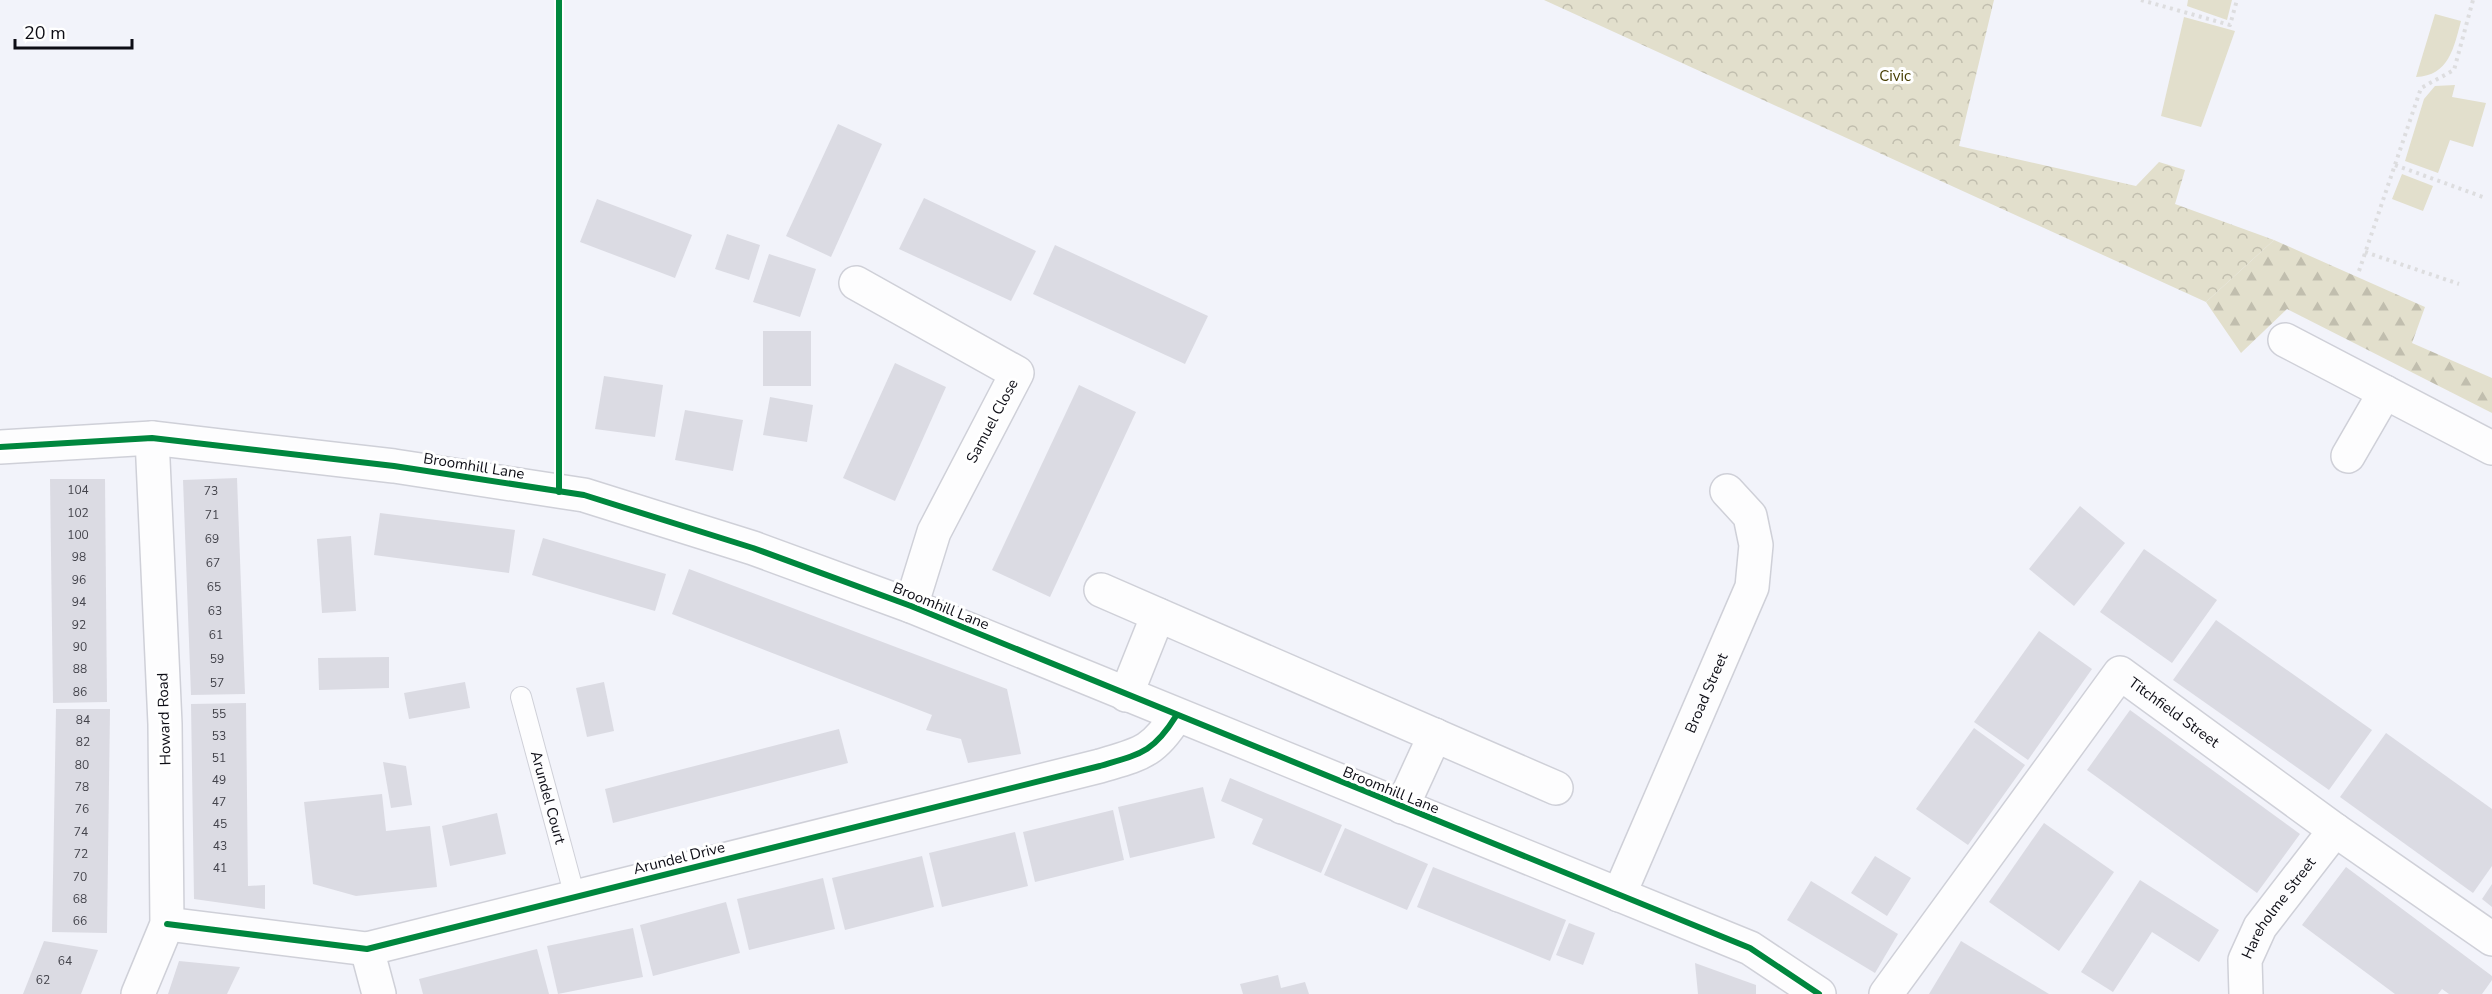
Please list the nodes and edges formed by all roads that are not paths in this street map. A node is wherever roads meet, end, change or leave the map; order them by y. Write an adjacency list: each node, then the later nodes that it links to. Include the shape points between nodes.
1 (856, 283): 10 (street, Samuel Close, via 1017,373 934,532)
2 (2285, 340): 3 (street)
3 (2385, 392): 6 (street); 7 (street)
4 (152, 438): 5 (street, Broomhill Lane); 10 (street, Broomhill Lane, via 394,466 584,495 753,548); 21 (street, Howard Road, via 165,724)
5 (0, 447)
6 (2492, 448)
7 (2348, 456)
8 (1727, 491): 19 (street, Broad Street, via 1750,516 1756,544 1752,587)
9 (1101, 590): 11 (street)
10 (911, 606): 12 (street, Broomhill Lane)
11 (1158, 615): 12 (street); 15 (street)
12 (1126, 695): 14 (street, Broomhill Lane)
13 (521, 697): 20 (lane, Arundel Court)
14 (1176, 716): 17 (street, Broomhill Lane); 20 (street, Arundel Drive, via 1163,738 1144,752 1122,759)
15 (1435, 735): 16 (street); 17 (street)
16 (1556, 788)
17 (1402, 807): 19 (street, Broomhill Lane)
18 (2335, 830): 22 (street, Titchfield Street); 27 (street, Titchfield Street, via 2120,673); 28 (street, Hareholme Street, via 2260,927 2246,960)
19 (1619, 895): 26 (street, Broomhill Lane, via 1750,948)
20 (575, 897): 23 (street, Arundel Drive)
21 (167, 924): 23 (street, Arundel Drive); 24 (street, Howard Road)
22 (2492, 939)
23 (367, 949): 25 (street)
24 (138, 994)
25 (379, 994)
26 (1819, 994)
27 (1886, 994)
28 (2246, 994)

